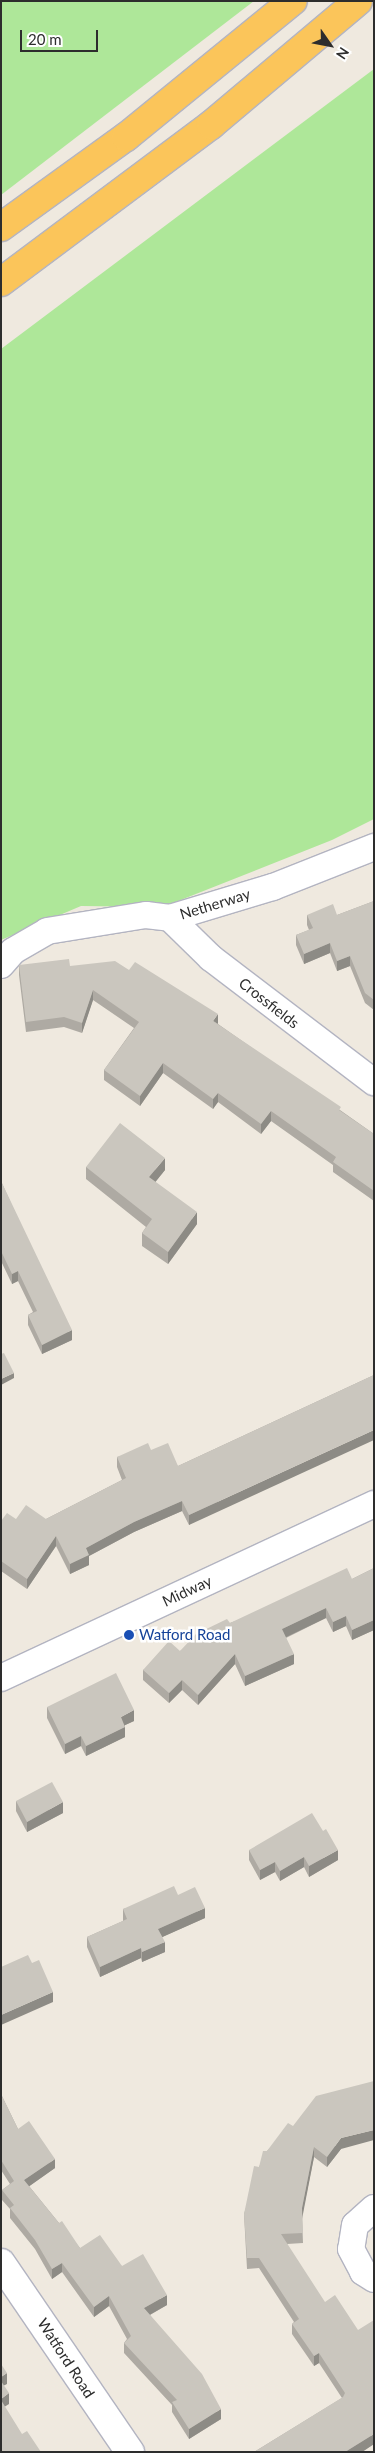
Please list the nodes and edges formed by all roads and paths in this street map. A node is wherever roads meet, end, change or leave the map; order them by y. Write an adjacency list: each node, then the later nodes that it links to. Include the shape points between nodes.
1 (293, 1): 3 (highway, via 126,137)
2 (358, 1): 4 (highway, via 211,124)
3 (1, 227)
4 (1, 282)
5 (374, 847): 6 (street, Netherway, via 272,887)
6 (170, 918): 7 (street, Netherway, via 146,916 48,931 13,951); 8 (street, Crossfields, via 211,958)
7 (1, 965)
8 (374, 1082)
9 (374, 1504): 10 (street, Midway)
10 (1, 1678)
11 (374, 2208): 13 (street, via 355,2225 351,2249 355,2262)
12 (1, 2264): 14 (main road, Watford Road)
13 (374, 2278)
14 (130, 2452)

